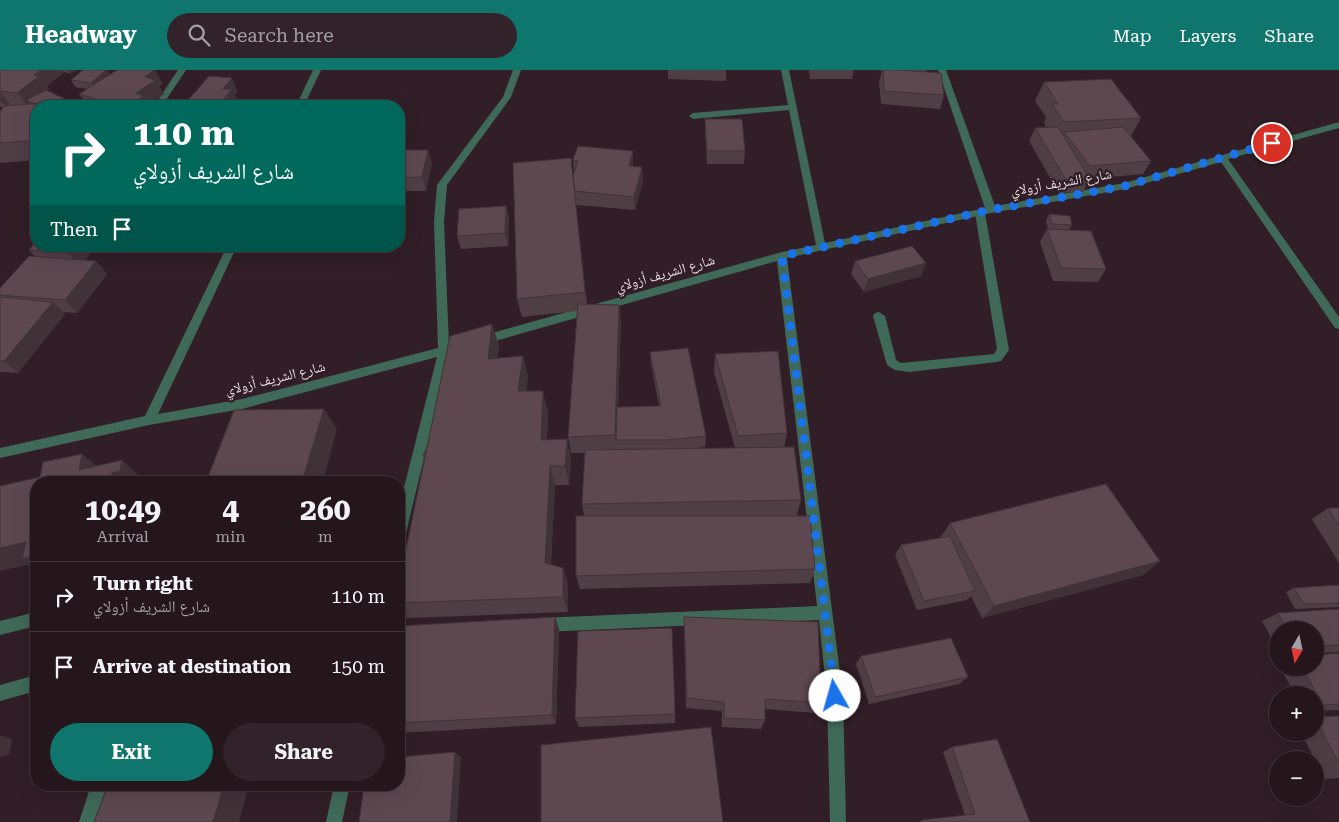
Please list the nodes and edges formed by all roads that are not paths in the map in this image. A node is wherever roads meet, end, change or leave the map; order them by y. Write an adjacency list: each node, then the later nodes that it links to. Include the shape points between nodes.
1 (182, 70): 6 (street)
2 (317, 70): 7 (street)
3 (517, 70): 18 (street, via 507,97 442,185 439,222)
4 (785, 70): 8 (street)
5 (942, 70): 12 (street)
6 (162, 100)
7 (303, 100)
8 (793, 107): 9 (street); 13 (street)
9 (693, 116)
10 (1339, 124): 11 (street, شارع الشريف أزولاي)
11 (1222, 157): 12 (street, شارع الشريف أزولاي, via 1125,186); 17 (street)
12 (985, 212): 13 (street, شارع الشريف أزولاي); 16 (street, via 1003,350 997,358 899,367 891,362)
13 (820, 247): 15 (street, شارع الشريف أزولاي)
14 (229, 252): 20 (street)
15 (782, 256): 18 (street, شارع الشريف أزولاي); 24 (street)
16 (879, 316)
17 (1339, 326)
18 (444, 350): 19 (street, شارع الشريف أزولاي); 23 (street)
19 (242, 404): 20 (street, شارع الشريف أزولاي); 21 (street)
20 (149, 420): 22 (street, شارع الشريف أزولاي)
21 (235, 421)
22 (0, 453)
23 (405, 509)
24 (825, 613): 26 (street); 34 (street, via 835,696)
25 (30, 620): 27 (street)
26 (528, 626)
27 (0, 628)
28 (30, 685): 29 (street)
29 (0, 693)
30 (97, 791): 32 (street)
31 (341, 791): 33 (street)
32 (87, 822)
33 (334, 822)
34 (838, 822)

